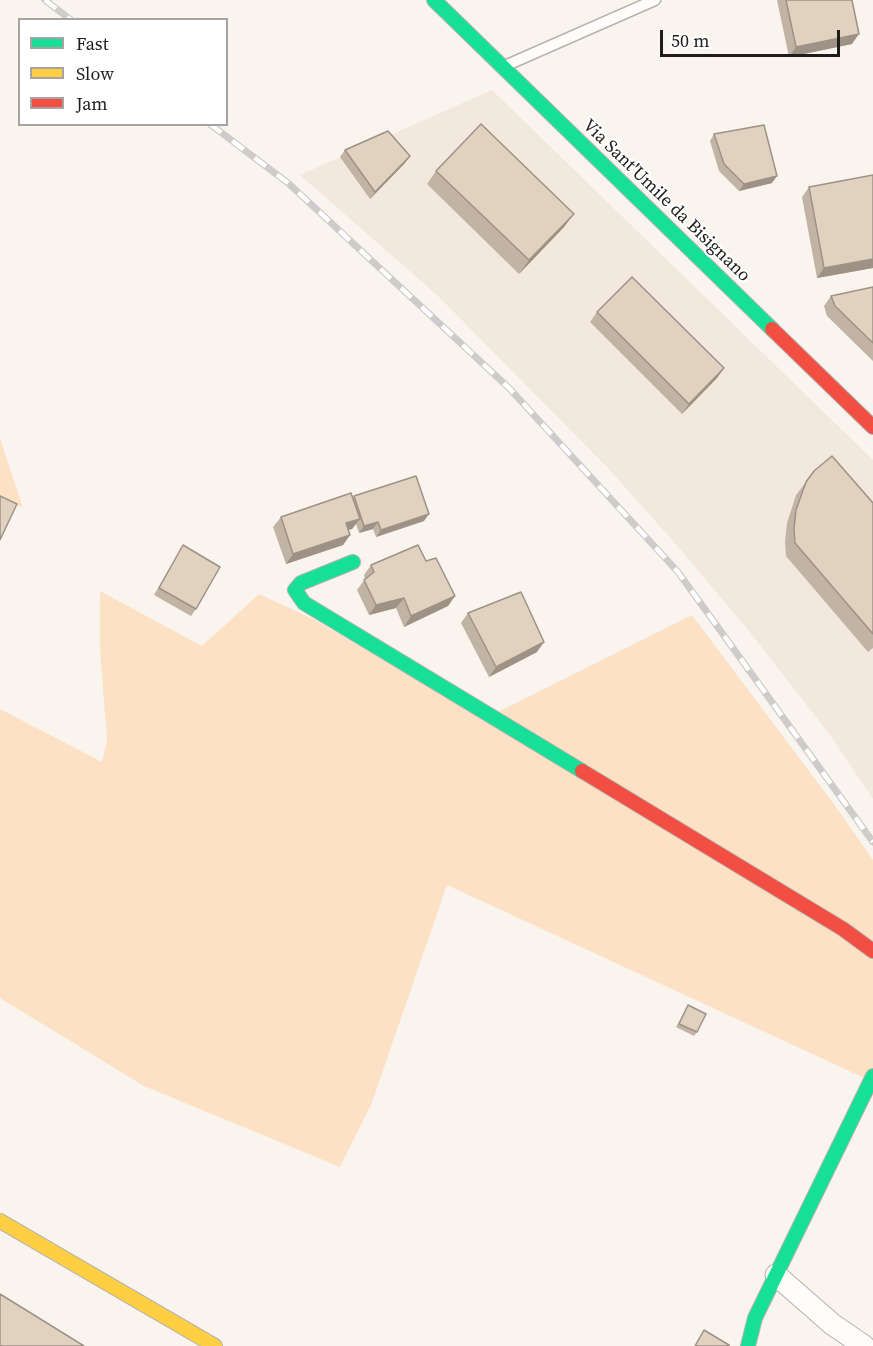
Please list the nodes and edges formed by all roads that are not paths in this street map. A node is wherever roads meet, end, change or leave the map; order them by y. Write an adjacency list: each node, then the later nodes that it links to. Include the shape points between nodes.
1 (434, 0): 3 (street, Via Sant'Umile da Bisignano)
2 (655, 0): 3 (lane)
3 (503, 67): 4 (street, Via Sant'Umile da Bisignano)
4 (873, 427)
5 (352, 562): 6 (street, via 301,583 296,590 304,603 843,929)
6 (873, 951)
7 (873, 1076): 9 (street)
8 (0, 1221): 10 (street)
9 (776, 1275): 11 (street, via 755,1318); 12 (street)
10 (215, 1346)
11 (748, 1346)
12 (864, 1346)

